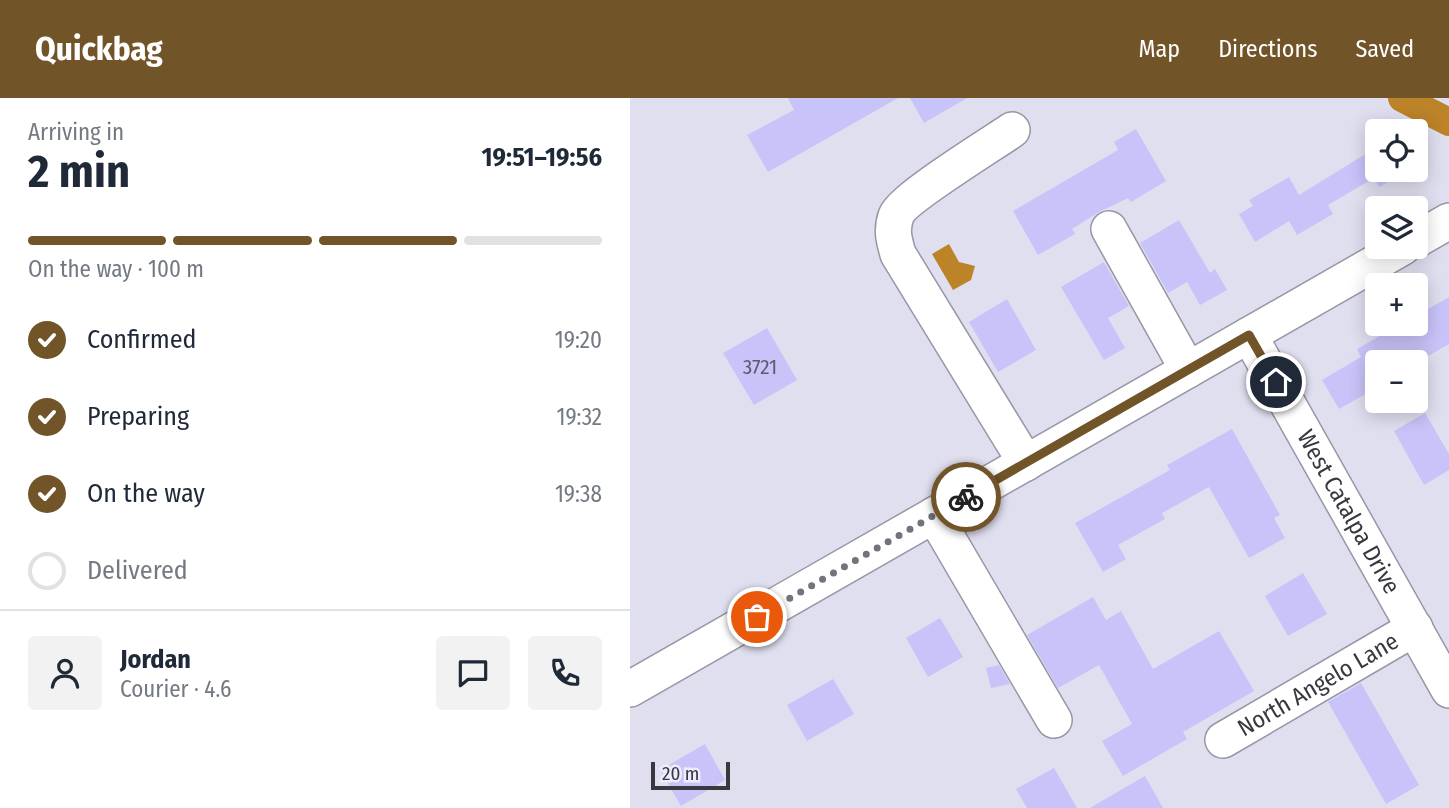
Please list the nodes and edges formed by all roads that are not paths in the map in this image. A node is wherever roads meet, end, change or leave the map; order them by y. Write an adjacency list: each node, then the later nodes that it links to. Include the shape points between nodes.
1 (1012, 130): 8 (street, via 897,213 892,234 905,264)
2 (1449, 220): 4 (street)
3 (1109, 229): 7 (street)
4 (1428, 233)
5 (1382, 259): 6 (street)
6 (1249, 335): 7 (street); 10 (street, West Catalpa Drive)
7 (1188, 370): 8 (street)
8 (1026, 463): 9 (street)
9 (934, 515): 11 (street); 13 (street)
10 (1415, 628): 12 (street, West Catalpa Drive); 14 (street, North Angelo Lane)
11 (630, 689)
12 (1449, 690)
13 (1054, 720)
14 (1223, 740)

